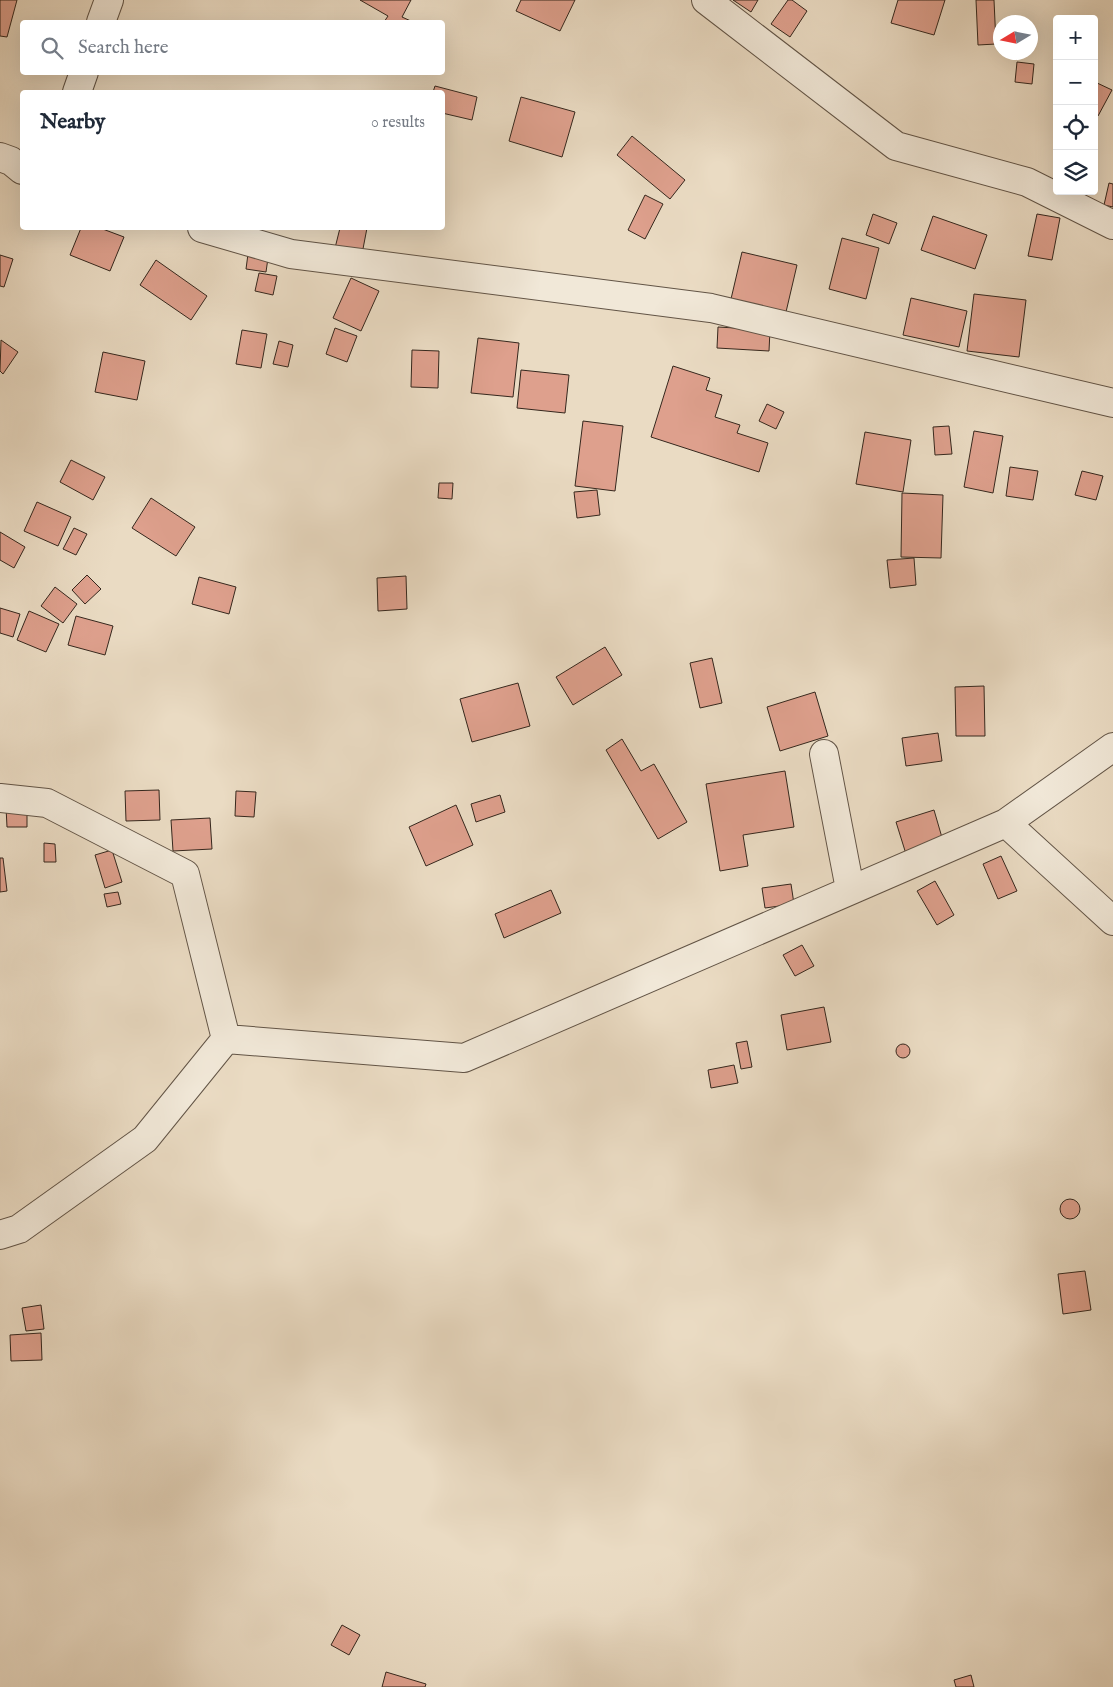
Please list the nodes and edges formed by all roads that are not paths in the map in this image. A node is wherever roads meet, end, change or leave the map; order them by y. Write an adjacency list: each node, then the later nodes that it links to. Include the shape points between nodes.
1 (109, 0): 3 (street)
2 (706, 0): 6 (street, via 896,146 1027,182)
3 (102, 20)
4 (83, 75): 5 (street)
5 (78, 90)
6 (1113, 225)
7 (209, 230): 8 (street, via 291,254 711,308)
8 (1113, 403)
9 (1113, 747): 12 (street)
10 (824, 754): 13 (street)
11 (0, 798): 15 (street, via 47,803 185,874)
12 (1006, 823): 13 (street); 14 (street)
13 (850, 889): 15 (street, via 464,1058)
14 (1113, 921)
15 (226, 1039): 16 (street, via 144,1140 19,1229)
16 (0, 1235)

